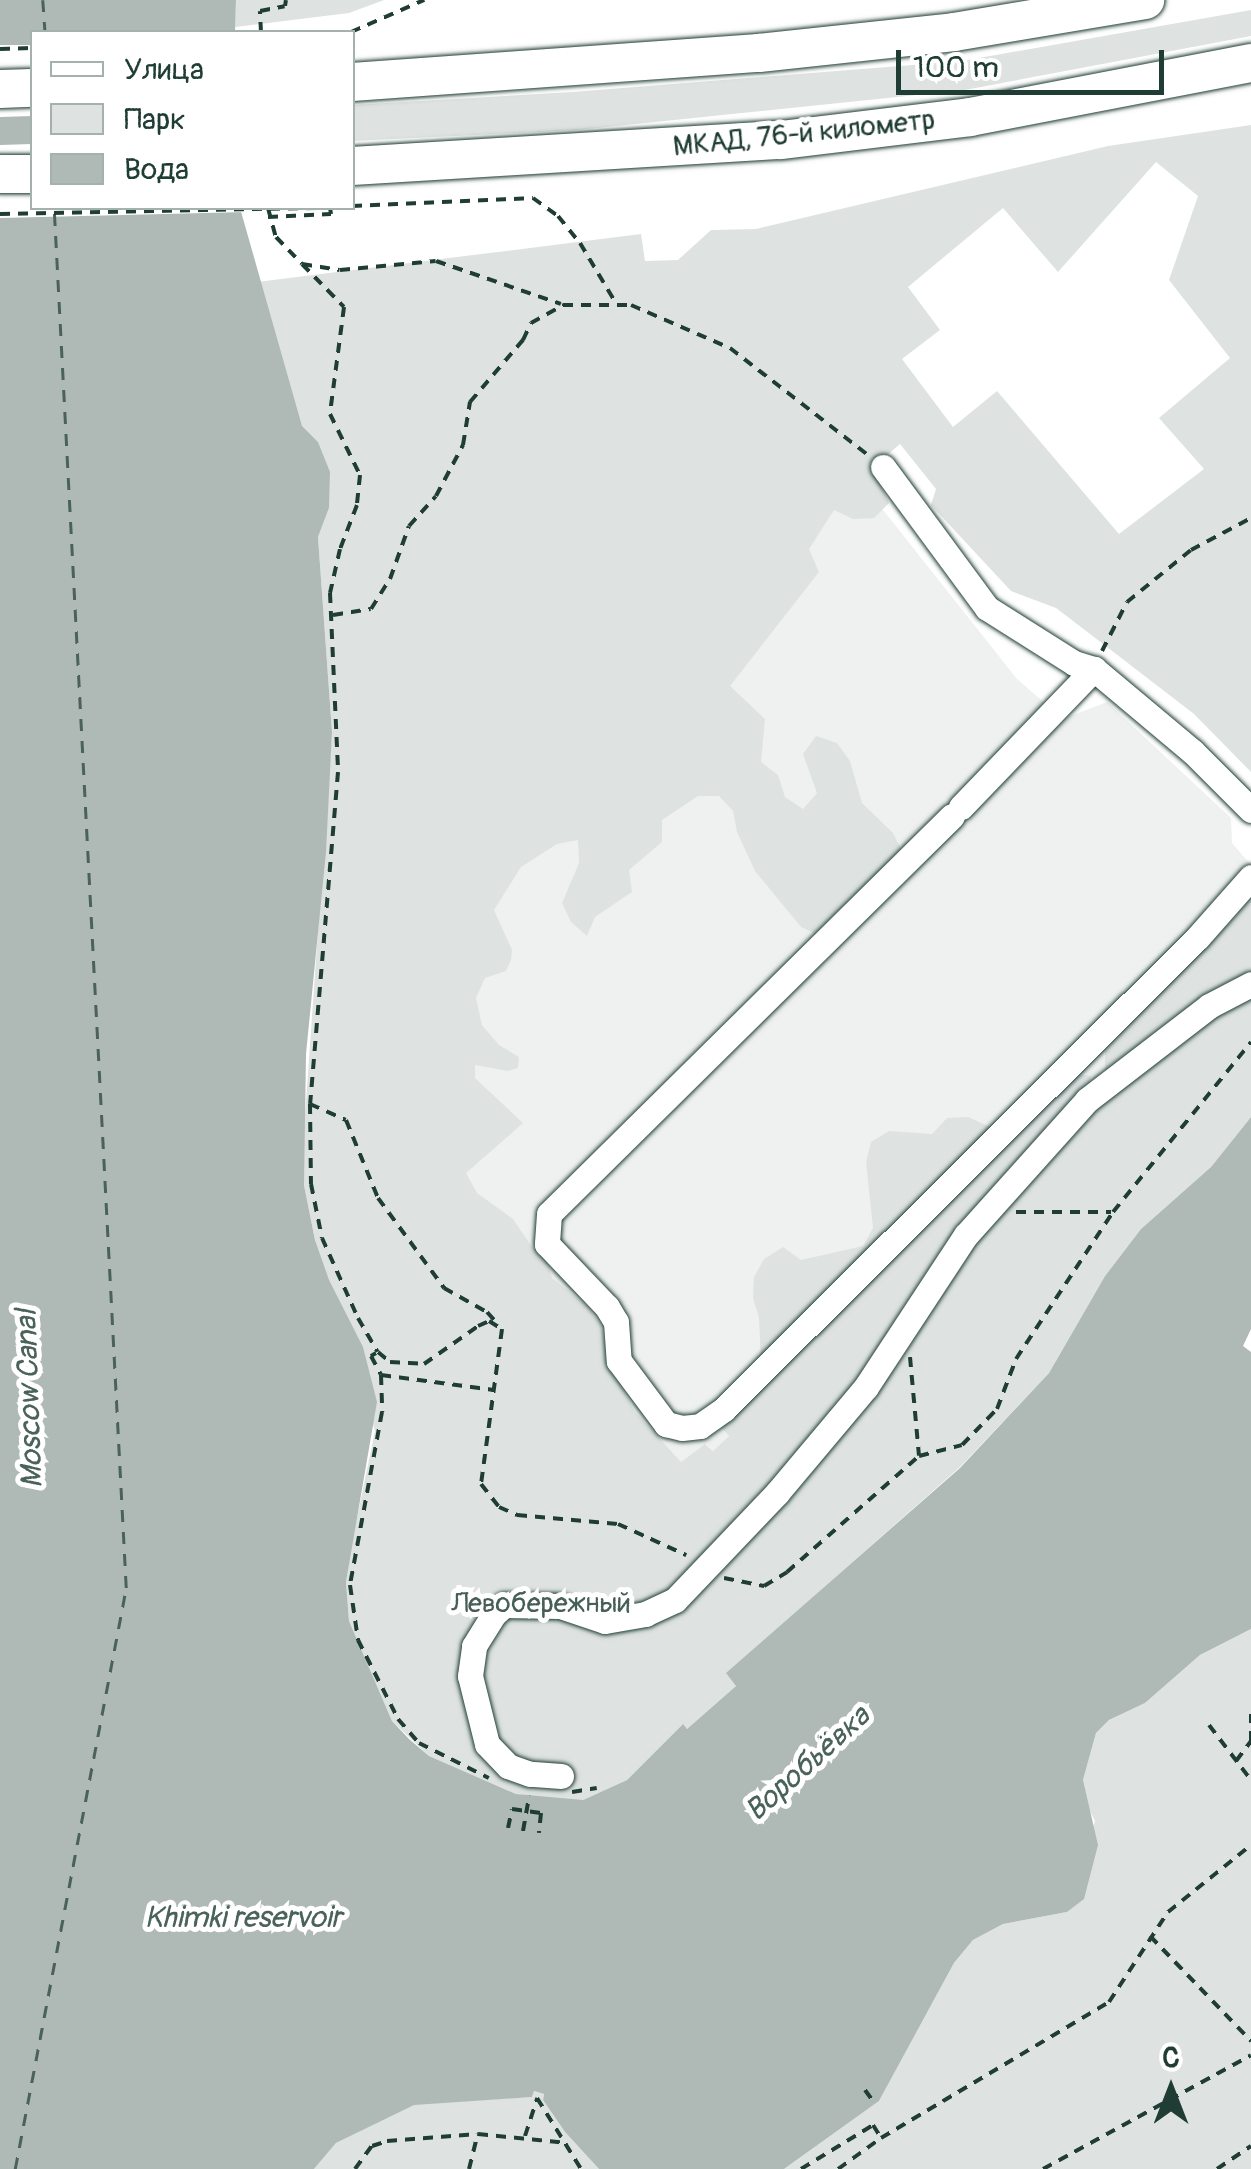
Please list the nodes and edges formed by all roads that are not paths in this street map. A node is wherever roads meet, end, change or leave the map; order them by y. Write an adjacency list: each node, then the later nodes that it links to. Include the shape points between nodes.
1 (1145, 0): 3 (highway, via 954,32 759,54)
2 (1251, 64): 6 (highway, МКАД, 76-й километр, via 970,117 782,140)
3 (355, 82)
4 (30, 88): 5 (highway)
5 (0, 89)
6 (355, 166)
7 (0, 174): 8 (highway)
8 (30, 174)
9 (883, 468): 10 (street, via 987,608)
10 (1084, 666): 11 (street, via 1193,752); 12 (street, via 956,811 549,1214 547,1244 607,1306 616,1322 619,1361 666,1424 700,1426 724,1409)
11 (1251, 810)
12 (1251, 877)
13 (1251, 984): 14 (street, via 1209,1006 1087,1100 966,1235 866,1387 675,1600 646,1614 605,1621 560,1606 504,1605 481,1628 470,1676 487,1744 508,1766)
14 (561, 1776)

